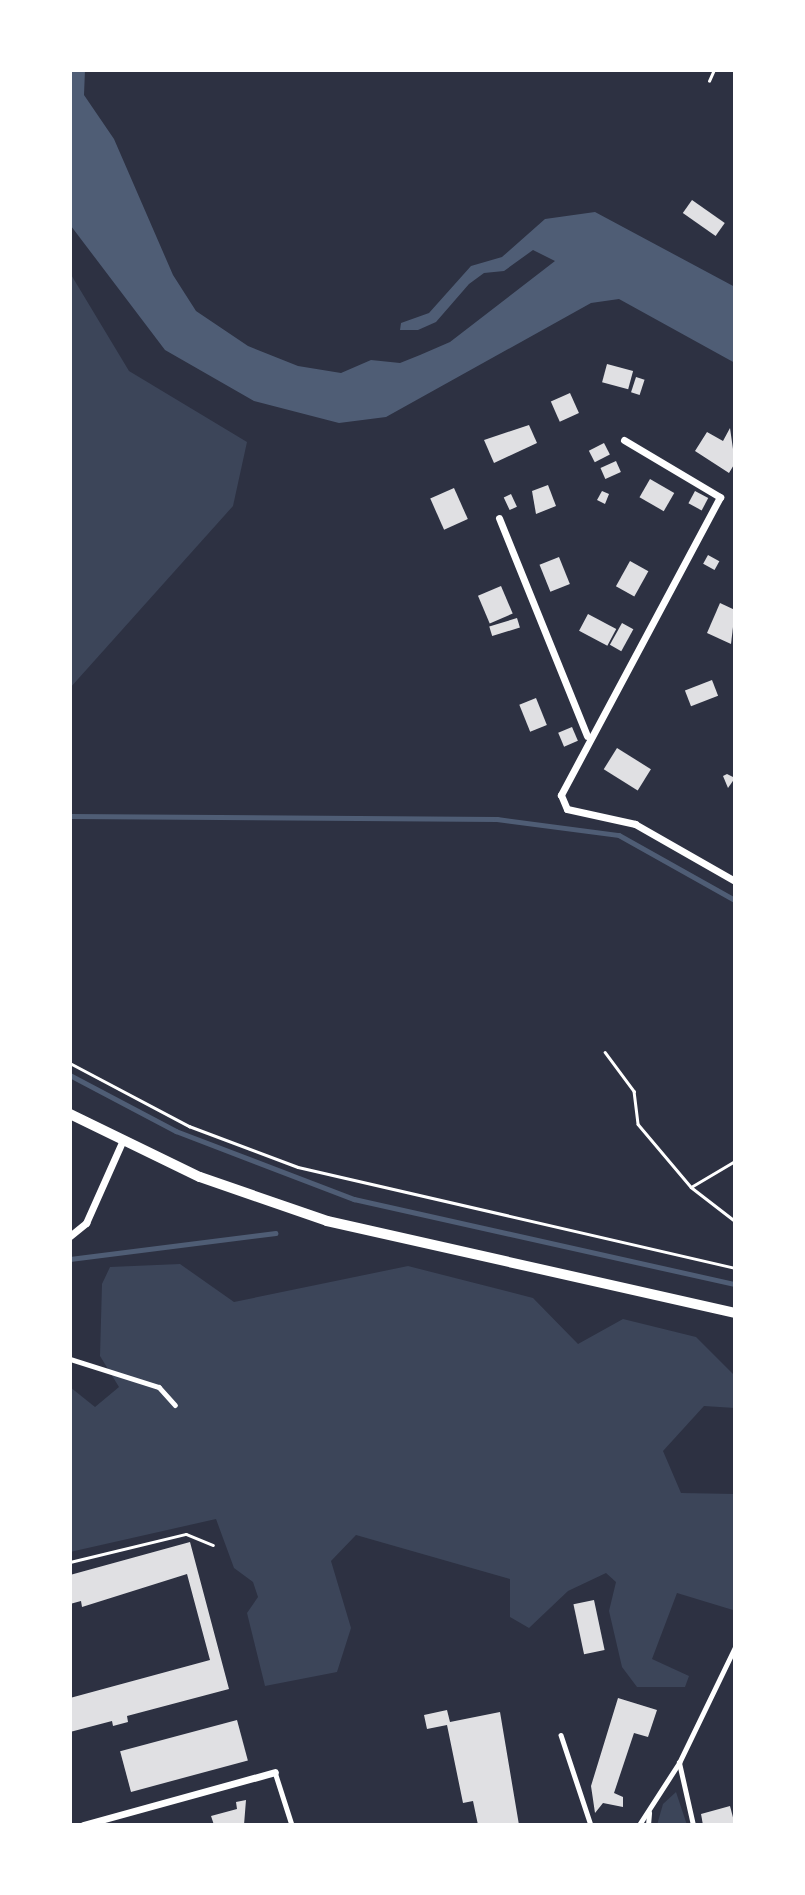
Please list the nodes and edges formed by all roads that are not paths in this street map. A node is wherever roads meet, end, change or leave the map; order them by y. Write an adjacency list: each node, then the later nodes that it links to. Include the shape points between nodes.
1 (624, 440): 3 (street, via 720,497)
2 (499, 518): 3 (street)
3 (587, 736): 4 (street, via 561,795 567,809 635,824)
4 (735, 881)
5 (70, 1114): 6 (street)
6 (122, 1142): 7 (street, via 86,1223); 8 (street, via 327,1221)
7 (70, 1236)
8 (735, 1313)
9 (70, 1359): 10 (lane, via 159,1387)
10 (174, 1405)
11 (735, 1647): 13 (lane)
12 (561, 1735): 18 (lane)
13 (679, 1763): 15 (lane); 21 (lane)
14 (275, 1772): 16 (street); 17 (lane)
15 (649, 1812): 19 (lane); 20 (lane)
16 (83, 1825)
17 (292, 1825)
18 (591, 1825)
19 (639, 1825)
20 (648, 1825)
21 (693, 1825)

